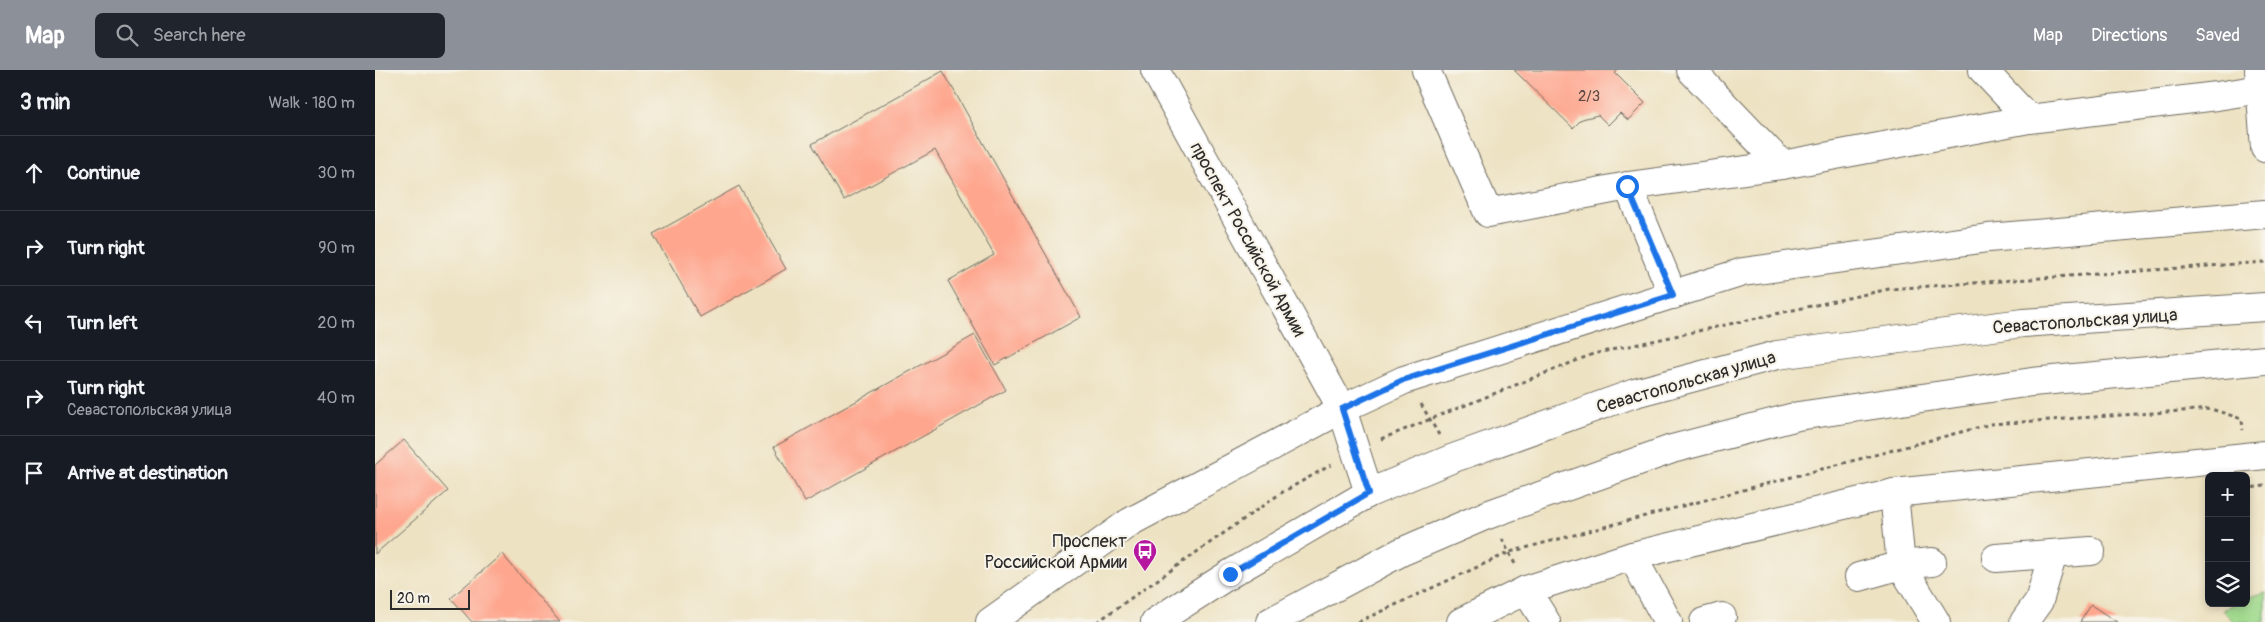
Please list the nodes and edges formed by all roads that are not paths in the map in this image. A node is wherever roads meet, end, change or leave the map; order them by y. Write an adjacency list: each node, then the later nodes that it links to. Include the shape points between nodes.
1 (1155, 70): 16 (main road, проспект Российской Армии)
2 (1427, 70): 9 (main road, via 1488,213)
3 (1691, 70): 8 (main road)
4 (1983, 70): 6 (main road)
5 (2260, 79): 6 (main road, via 2217,96); 7 (main road)
6 (2029, 119): 8 (main road)
7 (2265, 148)
8 (1782, 165): 9 (main road)
9 (1627, 186): 12 (main road)
10 (2265, 214): 12 (main road, via 1988,238 1743,272)
11 (2265, 288): 14 (main road, via 2136,305)
12 (1673, 295): 16 (main road, via 1403,380)
13 (2265, 307): 14 (main road, Севастопольская улица)
14 (2076, 322): 18 (main road, Севастопольская улица, via 2023,323 1777,354 1635,393 1451,459)
15 (2265, 360): 30 (main road, via 2032,382 1808,415 1672,449 1487,515 1401,552)
16 (1342, 409): 18 (main road, проспект Российской Армии); 28 (main road, via 1130,522)
17 (2265, 455): 19 (main road)
18 (1369, 493): 29 (main road, Севастопольская улица)
19 (1894, 493): 22 (main road); 25 (main road)
20 (2091, 551): 21 (main road)
21 (2053, 554): 23 (main road); 35 (main road, via 2039,601)
22 (1632, 556): 27 (main road); 33 (main road)
23 (1997, 558)
24 (1932, 562): 25 (main road)
25 (1901, 565): 26 (main road); 34 (main road)
26 (1859, 577)
27 (1526, 590): 31 (main road); 32 (main road)
28 (990, 622)
29 (1155, 622)
30 (1270, 622)
31 (1461, 622)
32 (1546, 622)
33 (1669, 622)
34 (1936, 622)
35 (2024, 622)

